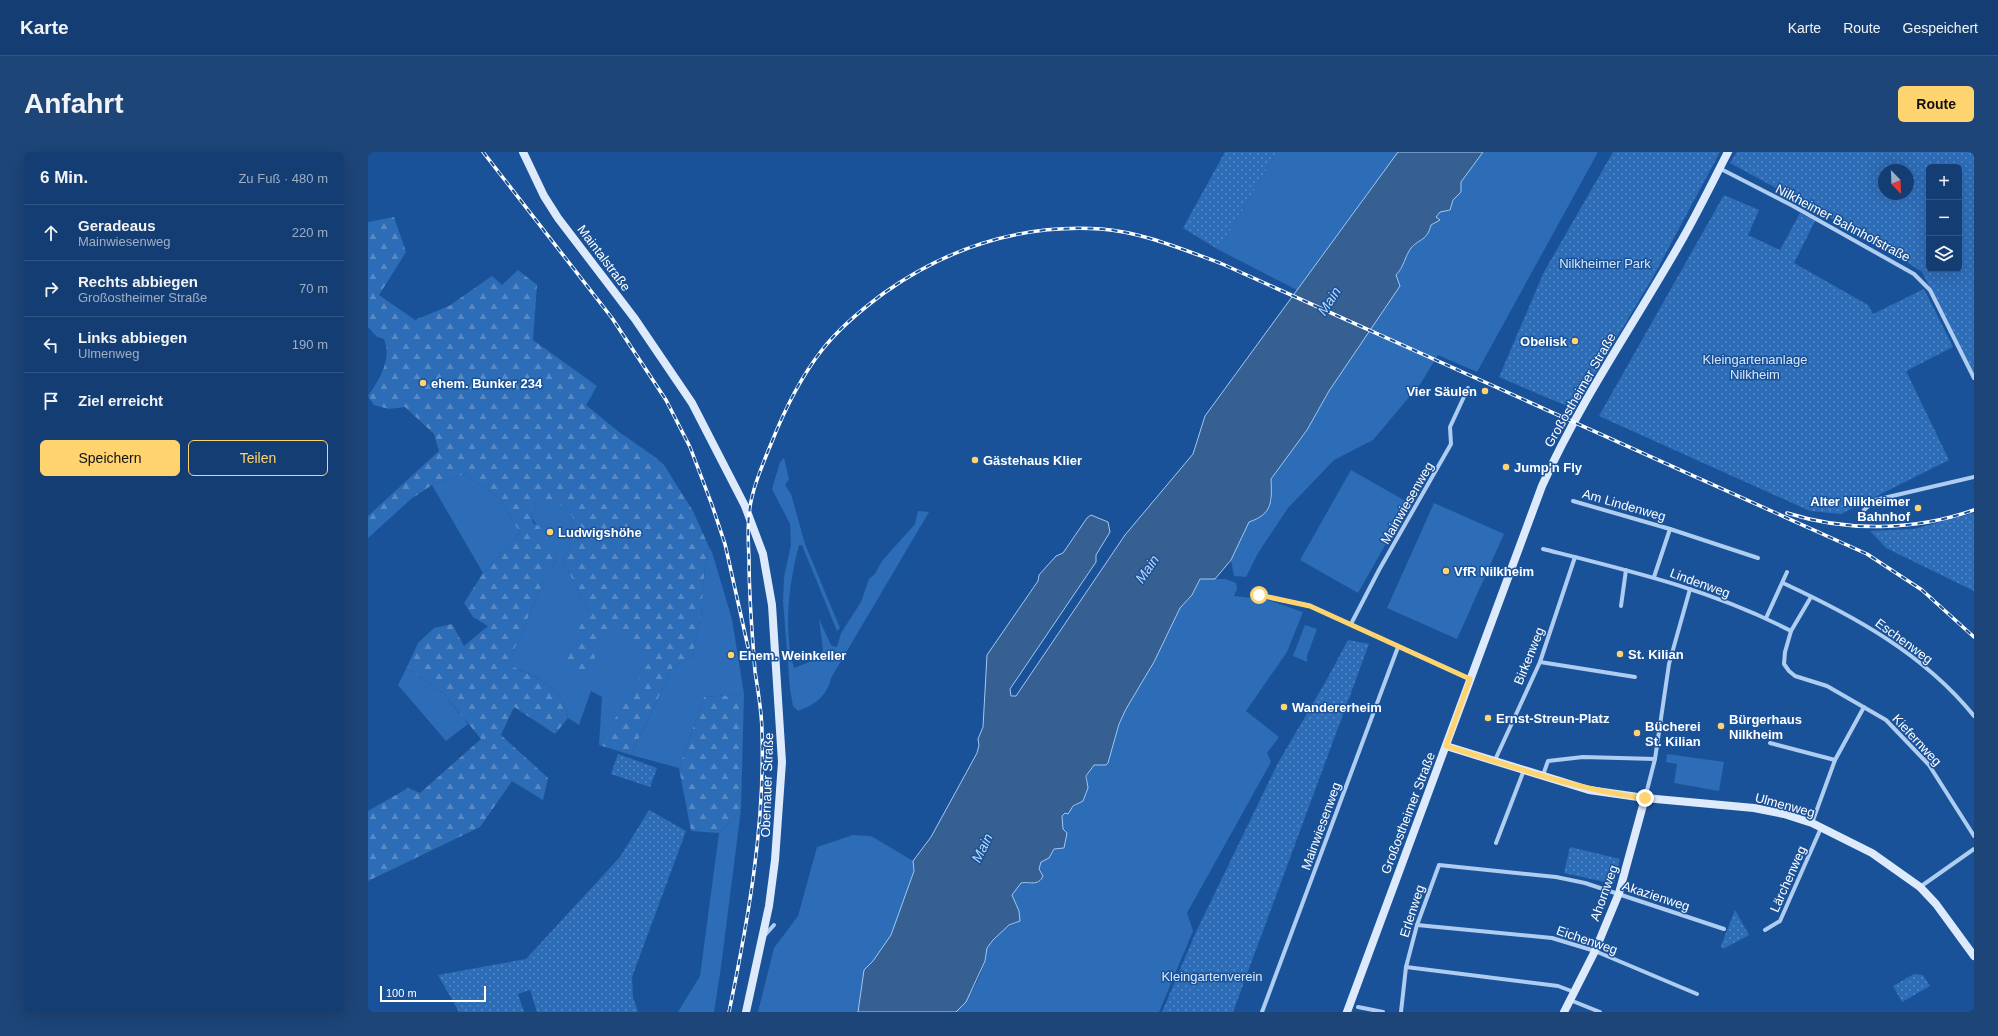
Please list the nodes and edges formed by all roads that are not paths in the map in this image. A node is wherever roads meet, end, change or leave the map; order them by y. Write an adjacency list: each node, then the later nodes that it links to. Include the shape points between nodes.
1 (523, 152): 23 (main road, Maintalstraße, via 544,196 558,218 636,319 674,374 708,434 756,533 768,575)
2 (1728, 152): 3 (main road, Großostheimer Straße)
3 (1719, 168): 4 (street, Nilkheimer Bahnhofstraße, via 1914,274 1930,290); 28 (main road, Großostheimer Straße, via 1683,238 1557,452 1521,540)
4 (1974, 378)
5 (1468, 388): 22 (street, Mainwiesenweg, via 1450,427 1451,444)
6 (1974, 477): 8 (street, via 1875,500 1864,510)
7 (1573, 501): 9 (street, Am Lindenweg)
8 (1861, 517)
9 (1670, 529): 12 (street, Am Lindenweg); 15 (street, Am Lindenweg)
10 (1543, 549): 11 (street, Lindenweg)
11 (1575, 557): 13 (street, Lindenweg); 26 (street, Birkenweg)
12 (1758, 558)
13 (1626, 570): 15 (street, Lindenweg); 20 (street)
14 (1787, 572): 16 (street)
15 (1654, 577): 17 (street, Lindenweg)
16 (1783, 583): 19 (street); 21 (street)
17 (1690, 589): 21 (street, Lindenweg); 33 (street, via 1669,664)
18 (1259, 595): 22 (street, via 1310,606)
19 (1811, 597): 24 (street); 30 (street, Eschenweg, via 1888,639 1937,677)
20 (1621, 606)
21 (1766, 618): 24 (street, Lindenweg)
22 (1351, 624): 25 (street)
23 (774, 631): 51 (main road, Obernauer Straße, via 782,762 775,860)
24 (1791, 631): 29 (street, Kiefernweg, via 1784,664 1788,672 1827,686)
25 (1398, 647): 28 (street); 59 (street, Mainwiesenweg)
26 (1540, 662): 27 (street); 34 (street, Birkenweg)
27 (1635, 677)
28 (1470, 679): 32 (main road, Großostheimer Straße)
29 (1864, 706): 35 (street); 41 (street, Kiefernweg, via 1886,720 1929,765)
30 (1974, 716)
31 (1770, 743): 35 (street)
32 (1446, 746): 34 (main road, Ulmenweg); 60 (main road, Großostheimer Straße)
33 (1654, 759): 37 (street, via 1583,757 1548,761); 38 (street)
34 (1495, 760): 36 (main road, Ulmenweg)
35 (1835, 760): 39 (street)
36 (1524, 770): 37 (main road, Ulmenweg); 42 (street)
37 (1542, 776): 38 (main road, Ulmenweg, via 1589,790)
38 (1645, 798): 39 (main road, Ulmenweg, via 1754,808 1784,814); 46 (main road, Ahornweg)
39 (1812, 824): 40 (main road, Ulmenweg)
40 (1821, 828): 45 (main road, Ulmenweg, via 1872,853); 50 (street, Lärchenweg, via 1780,921)
41 (1974, 836)
42 (1496, 843)
43 (1974, 849): 45 (street)
44 (1487, 870): 46 (street, Akazienweg, via 1556,877); 48 (street, Erlenweg, via 1439,865)
45 (1920, 887): 53 (main road, Ulmenweg)
46 (1619, 893): 49 (street, Akazienweg); 52 (main road, Ahornweg)
47 (774, 925): 51 (street)
48 (1416, 925): 52 (street, Eichenweg, via 1552,938); 54 (street, Erlenweg)
49 (1724, 929)
50 (1765, 930)
51 (762, 938): 58 (main road, Obernauer Straße)
52 (1595, 951): 55 (street, Eichenweg); 56 (main road, Ahornweg)
53 (1973, 953)
54 (1406, 967): 56 (street, via 1558,986); 62 (street, Erlenweg)
55 (1697, 994)
56 (1572, 996): 63 (main road, Ahornweg); 64 (street)
57 (1358, 1007): 61 (street)
58 (746, 1012)
59 (1262, 1012)
60 (1347, 1012)
61 (1383, 1012)
62 (1401, 1012)
63 (1564, 1012)
64 (1600, 1012)

